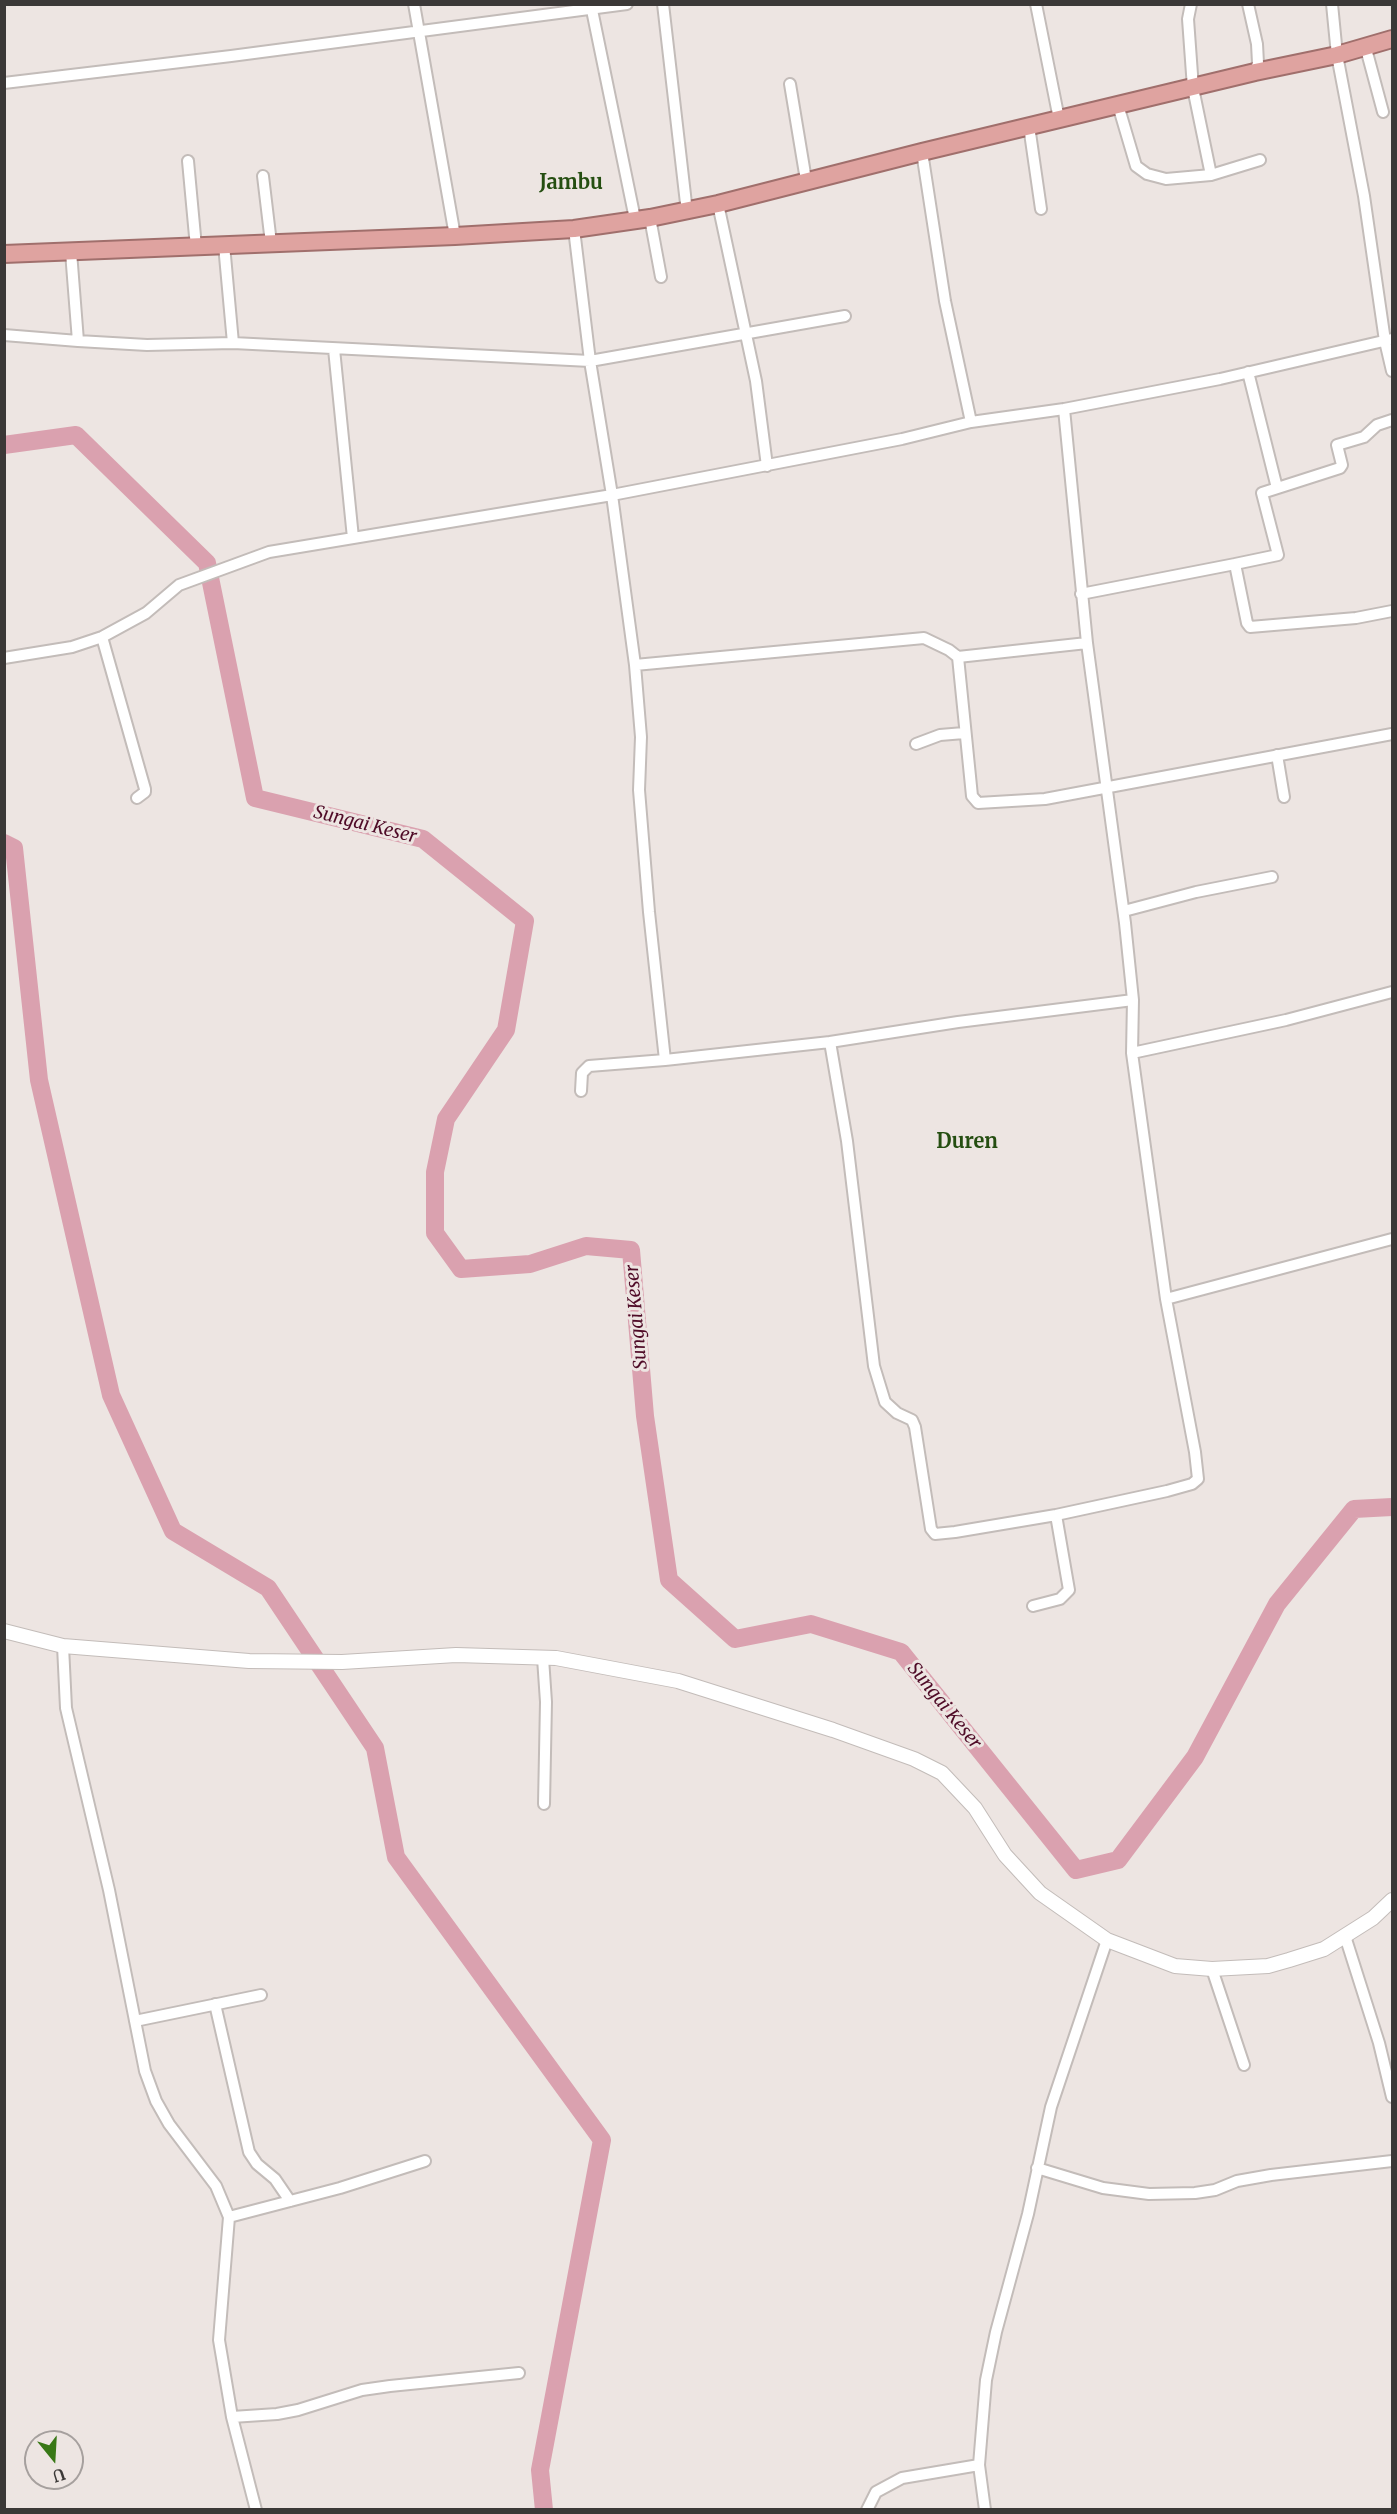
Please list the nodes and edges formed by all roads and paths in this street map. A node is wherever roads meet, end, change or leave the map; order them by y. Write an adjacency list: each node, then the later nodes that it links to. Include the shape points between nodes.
1 (414, 4): 9 (street)
2 (627, 4): 8 (street)
3 (663, 4): 29 (street)
4 (1036, 4): 19 (street)
5 (1191, 4): 16 (street, via 1188,19)
6 (1248, 4): 13 (street, via 1257,44)
7 (1332, 4): 12 (street)
8 (592, 10): 9 (street); 30 (street)
9 (418, 32): 14 (street); 32 (street)
10 (1392, 39): 11 (highway)
11 (1365, 45): 12 (highway); 18 (street)
12 (1337, 55): 13 (highway); 42 (street)
13 (1255, 72): 16 (highway)
14 (4, 83)
15 (790, 84): 26 (street)
16 (1193, 88): 17 (highway); 24 (street)
17 (1118, 105): 19 (highway); 24 (street, via 1136,166 1166,179)
18 (1383, 112)
19 (1059, 119): 20 (highway)
20 (1029, 126): 21 (highway); 28 (street)
21 (922, 152): 26 (highway); 51 (street, via 945,301)
22 (1260, 160): 24 (street)
23 (188, 161): 35 (street)
24 (1210, 175)
25 (263, 176): 33 (street)
26 (806, 180): 27 (highway)
27 (717, 204): 29 (highway); 40 (street)
28 (1041, 209)
29 (687, 212): 30 (highway)
30 (642, 219): 31 (highway); 38 (street)
31 (574, 229): 32 (highway); 46 (street)
32 (455, 236): 33 (highway)
33 (271, 243): 34 (highway)
34 (224, 245): 35 (highway); 44 (street)
35 (196, 247): 36 (highway)
36 (71, 252): 37 (highway); 43 (street)
37 (4, 254)
38 (661, 277)
39 (845, 316): 40 (street)
40 (746, 334): 46 (street); 52 (street)
41 (4, 335): 43 (street)
42 (1389, 340): 47 (street); 48 (street)
43 (78, 341): 44 (street, via 147,345)
44 (233, 343): 45 (street)
45 (334, 349): 46 (street); 55 (street)
46 (590, 361): 54 (street)
47 (1392, 371)
48 (1248, 372): 49 (street); 53 (street)
49 (1064, 409): 51 (street); 57 (street)
50 (1392, 420): 53 (street, via 1377,425 1364,437 1337,445 1340,468)
51 (971, 422): 52 (street)
52 (767, 466): 54 (street)
53 (1277, 488): 56 (street, via 1261,495 1278,555)
54 (612, 495): 55 (street); 63 (street)
55 (353, 538): 59 (street, via 269,552 178,585 146,613)
56 (1235, 564): 57 (street); 58 (street, via 1250,627)
57 (1081, 594): 60 (street)
58 (1392, 611)
59 (102, 637): 62 (street, via 72,647); 70 (street, via 145,789)
60 (1087, 643): 61 (street); 68 (street)
61 (958, 657): 63 (street, via 924,638); 64 (street)
62 (4, 658)
63 (635, 665): 77 (street, via 641,737 639,790)
64 (964, 733): 66 (street, via 939,735); 68 (street, via 972,796 978,803)
65 (1392, 734): 67 (street)
66 (916, 744)
67 (1277, 755): 68 (street); 69 (street)
68 (1106, 788): 72 (street)
69 (1284, 797)
70 (137, 798)
71 (1272, 877): 72 (street)
72 (1124, 910): 74 (street)
73 (1392, 992): 76 (street, via 1286,1020)
74 (1133, 1000): 75 (street); 76 (street)
75 (830, 1042): 77 (street); 81 (street, via 847,1141 874,1366 885,1402 912,1420 915,1427 931,1529 940,1534)
76 (1132, 1053): 80 (street)
77 (665, 1060): 78 (street, via 589,1066 582,1073)
78 (581, 1091)
79 (1392, 1239): 80 (street)
80 (1166, 1299): 81 (street, via 1198,1479 1167,1491)
81 (1056, 1515): 82 (street, via 1069,1590 1059,1599)
82 (1033, 1606)
83 (4, 1631): 84 (street)
84 (63, 1646): 85 (street, via 313,1663 456,1655); 93 (street, via 66,1708)
85 (543, 1658): 86 (street); 89 (street, via 678,1681 834,1730 942,1773 975,1808 1005,1855 1040,1893)
86 (544, 1804)
87 (1392, 1900): 88 (street)
88 (1345, 1936): 90 (street, via 1324,1948 1268,1966); 95 (street)
89 (1107, 1940): 90 (street, via 1153,1960); 98 (street, via 1052,2107)
90 (1212, 1970): 94 (street)
91 (261, 1995): 92 (street)
92 (215, 2004): 93 (street); 99 (street, via 249,2152)
93 (135, 2021): 100 (street, via 156,2102 216,2186)
94 (1244, 2065)
95 (1392, 2097)
96 (425, 2161): 99 (street)
97 (1392, 2161): 98 (street, via 1271,2175 1195,2193 1149,2194 1103,2188)
98 (1037, 2168): 103 (street, via 986,2380)
99 (290, 2201): 100 (street)
100 (229, 2217): 102 (street, via 219,2340)
101 (519, 2373): 102 (street, via 362,2390 287,2412)
102 (232, 2417): 104 (street)
103 (979, 2465): 105 (street, via 902,2478 876,2492); 106 (street)
104 (256, 2510)
105 (867, 2510)
106 (985, 2510)

